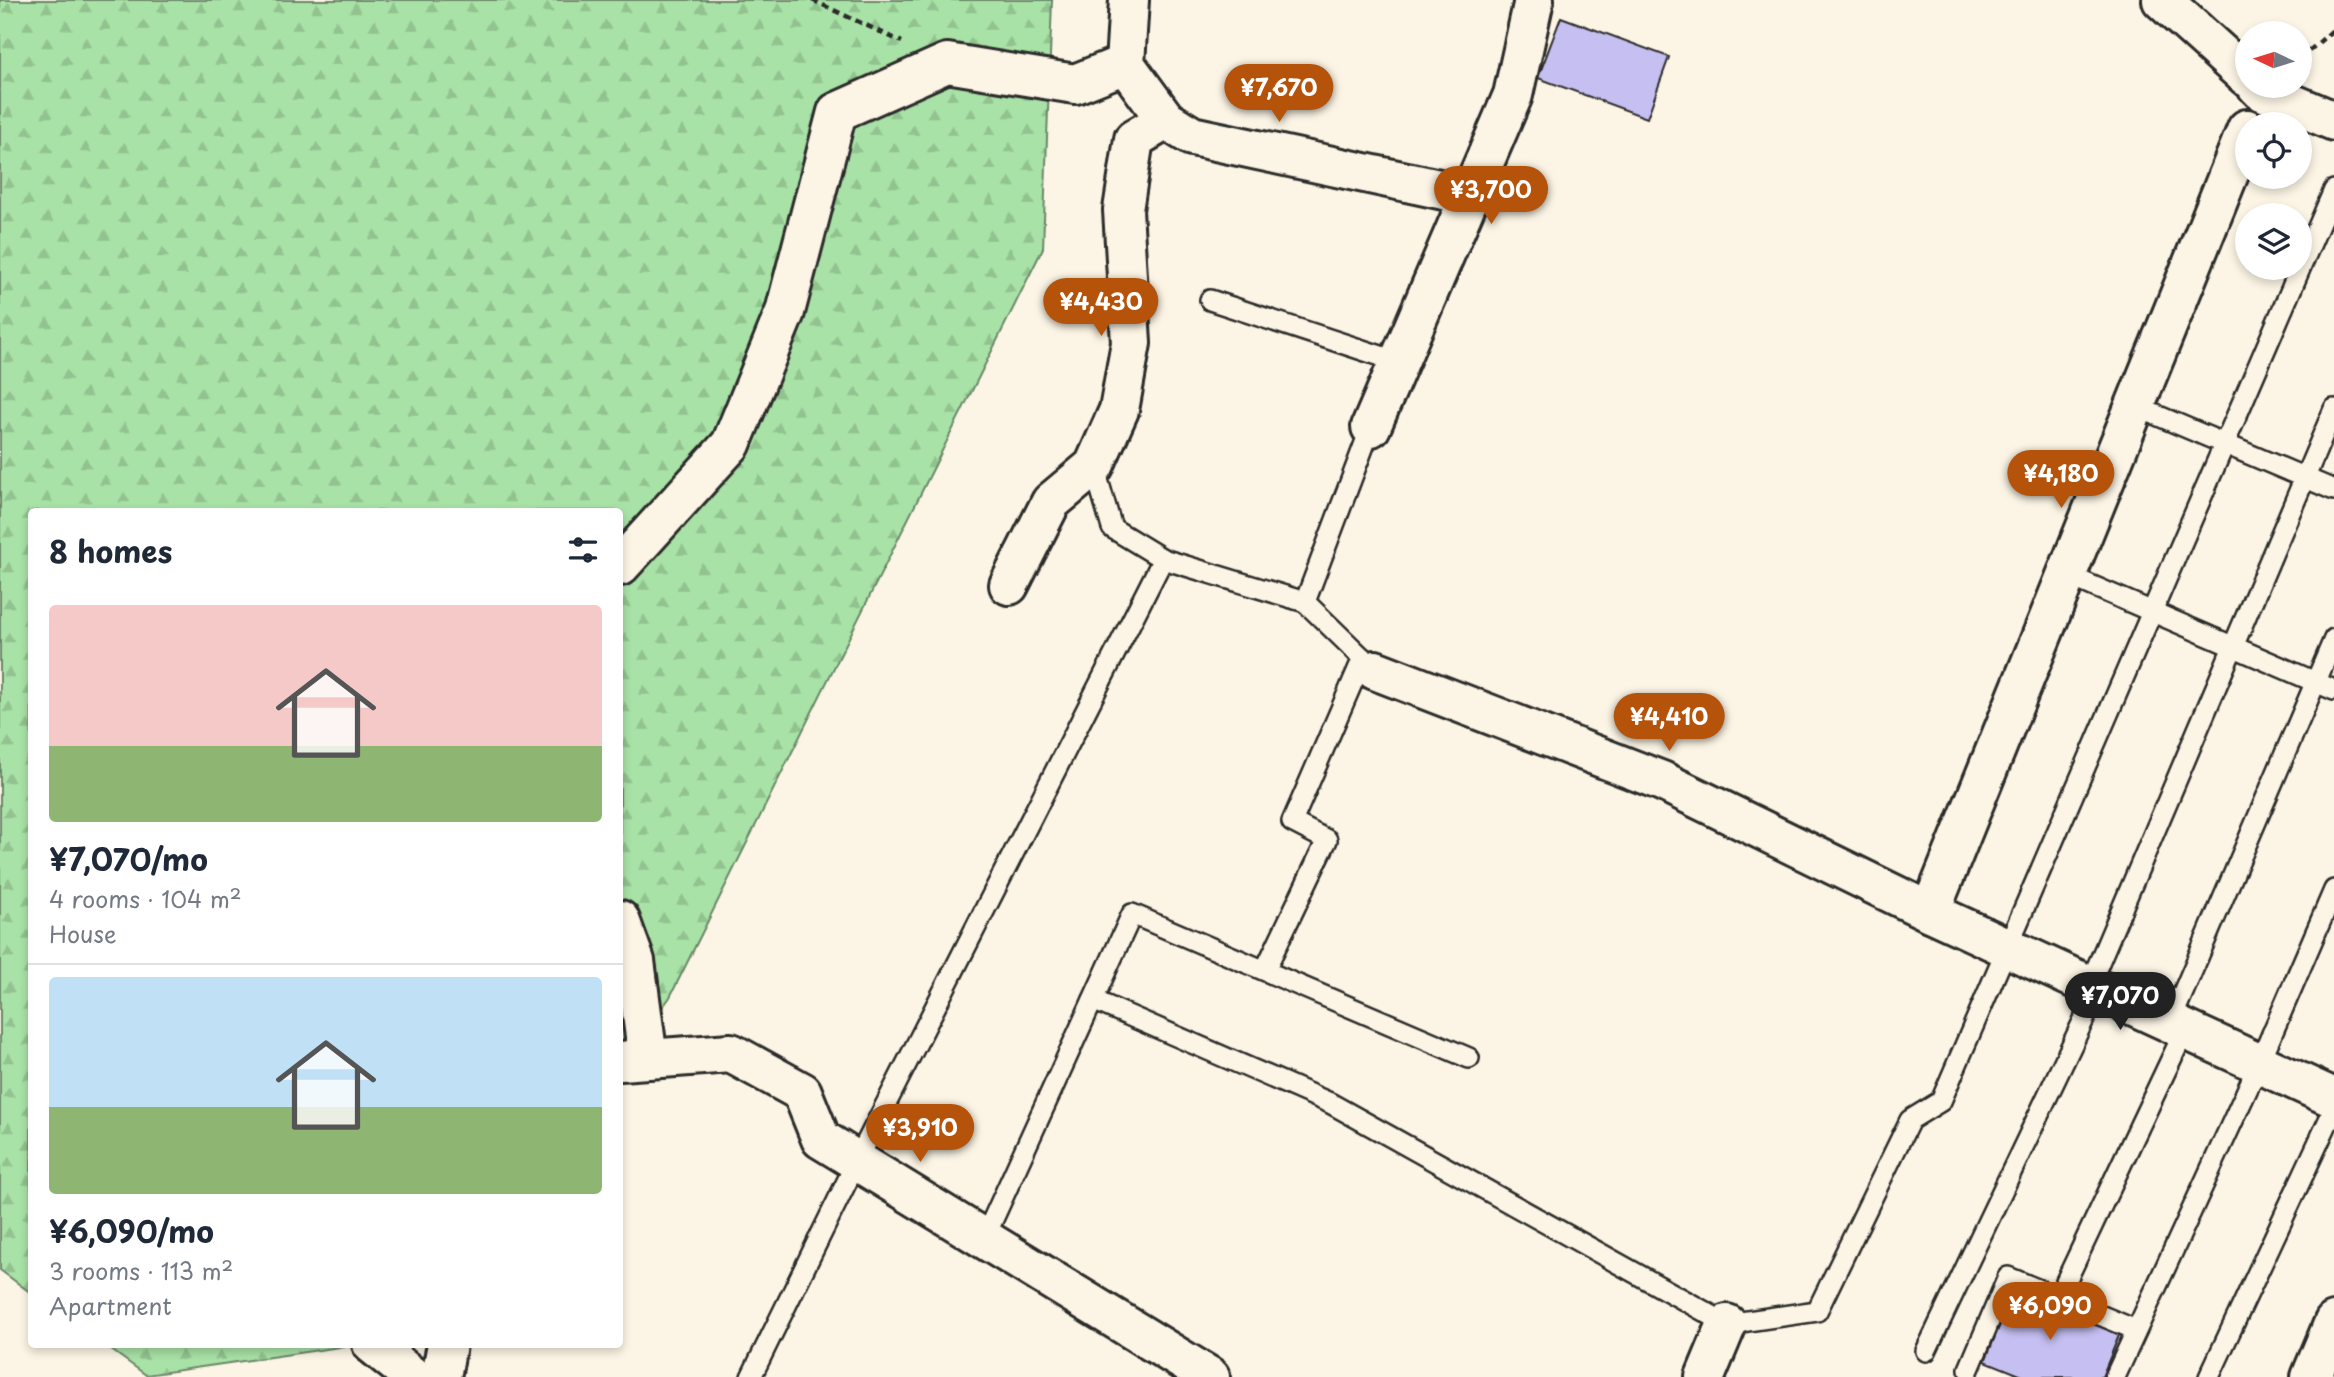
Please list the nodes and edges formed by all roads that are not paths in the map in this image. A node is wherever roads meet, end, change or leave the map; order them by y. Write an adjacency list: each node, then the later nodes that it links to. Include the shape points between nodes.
1 (1129, 0): 4 (street)
2 (1534, 0): 11 (street, via 1513,95)
3 (2162, 0): 5 (street)
4 (1125, 64): 7 (street); 22 (street, via 1075,84 947,63 836,112 785,312 731,444)
5 (2235, 75)
6 (2263, 98): 8 (street)
7 (1166, 120): 11 (street, via 1192,136); 18 (street, via 1134,139 1123,210 1131,343 1119,410)
8 (2334, 121)
9 (2235, 159): 14 (street)
10 (2334, 190): 17 (lane)
11 (1472, 196): 13 (street)
12 (1210, 300): 13 (lane)
13 (1399, 362): 16 (street)
14 (2135, 406): 17 (lane); 23 (street)
15 (2334, 409): 19 (lane)
16 (1371, 428): 25 (lane)
17 (2225, 444): 19 (lane); 26 (lane)
18 (1094, 466): 21 (lane, via 1112,528); 24 (street, via 1051,502)
19 (2305, 478): 20 (lane); 28 (lane)
20 (2334, 490)
21 (1163, 559): 25 (lane); 44 (lane)
22 (623, 563)
23 (2067, 575): 26 (lane); 32 (street)
24 (1009, 585)
25 (1304, 602): 29 (lane)
26 (2152, 612): 28 (lane); 34 (lane)
27 (2334, 639): 30 (lane)
28 (2233, 647): 30 (lane); 36 (lane)
29 (1369, 664): 32 (street, via 1662,782); 35 (lane, via 1292,822 1327,840)
30 (2325, 686): 38 (lane)
31 (2334, 890): 41 (lane)
32 (1930, 912): 34 (street)
33 (623, 928): 40 (street, via 635,961)
34 (2008, 948): 36 (street); 48 (lane, via 1941,1101 1910,1120 1817,1311)
35 (1265, 970): 37 (lane, via 1132,914); 39 (lane)
36 (2094, 988): 38 (street); 52 (lane)
37 (1093, 1000): 45 (lane); 48 (lane, via 1330,1103)
38 (2178, 1027): 41 (street); 46 (lane)
39 (1469, 1058)
40 (634, 1060): 44 (street, via 731,1053 802,1092 821,1139)
41 (2259, 1064): 42 (street); 49 (lane)
42 (2334, 1098)
43 (2334, 1109): 60 (lane)
44 (857, 1161): 45 (street); 56 (lane)
45 (984, 1239): 57 (street)
46 (2058, 1298): 49 (lane); 53 (lane, via 2008,1277)
47 (2334, 1322): 61 (street)
48 (1727, 1324): 58 (street)
49 (2136, 1330): 59 (lane)
50 (377, 1348): 54 (street)
51 (446, 1348): 55 (street)
52 (1926, 1351)
53 (1969, 1368)
54 (412, 1377)
55 (441, 1377)
56 (751, 1377)
57 (1210, 1377)
58 (1705, 1377)
59 (2115, 1377)
60 (2209, 1377)
61 (2311, 1377)

